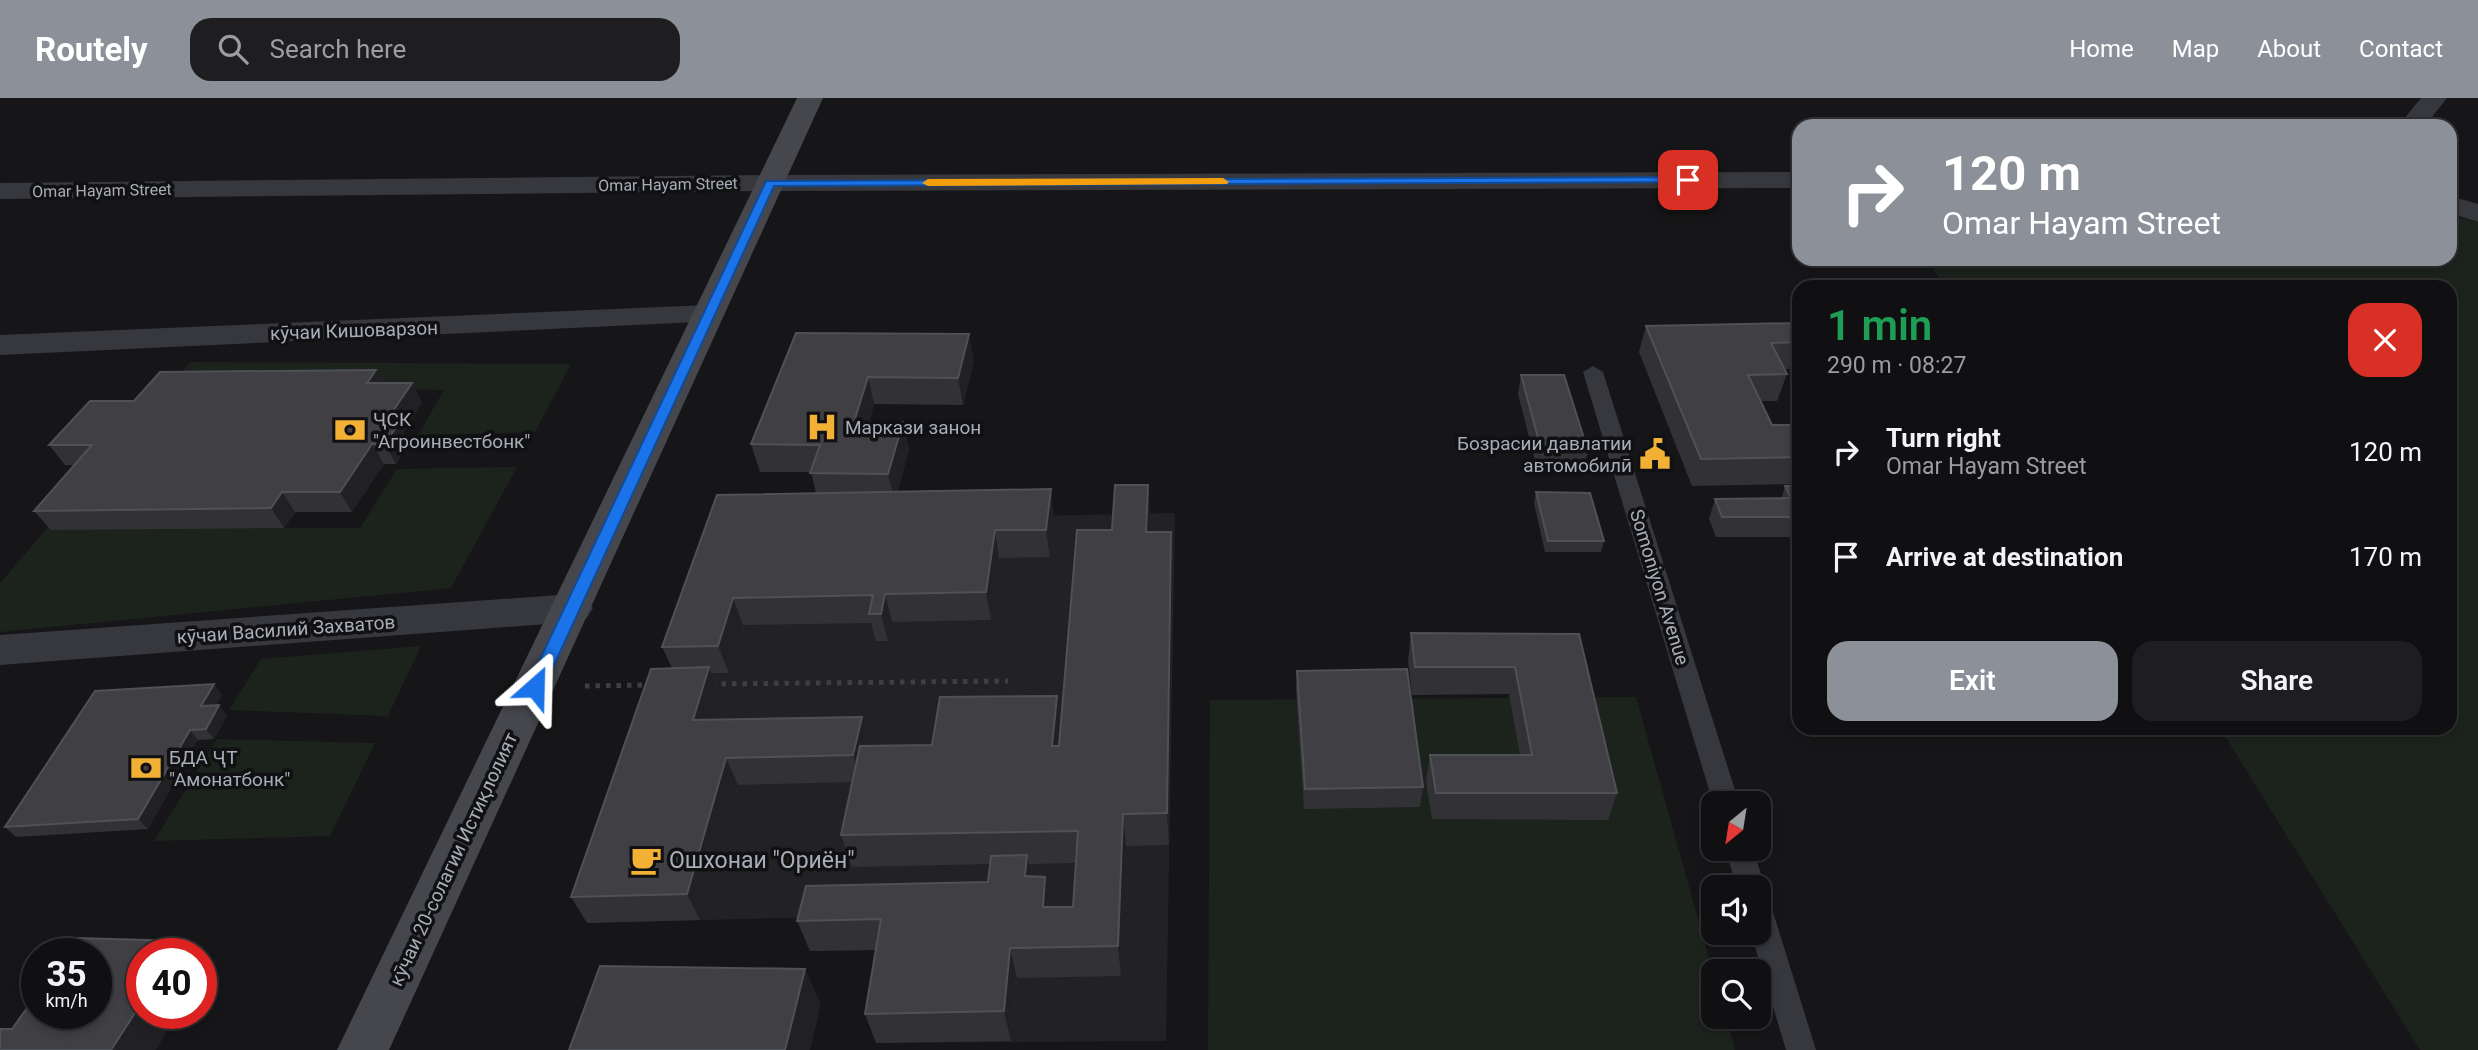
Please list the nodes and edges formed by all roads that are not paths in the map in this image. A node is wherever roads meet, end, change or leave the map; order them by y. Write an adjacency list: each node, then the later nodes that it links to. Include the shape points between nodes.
1 (810, 98): 5 (street, кӯчаи 20-солагии Истиқлолият)
2 (2434, 98): 3 (street)
3 (2417, 119)
4 (1792, 180): 5 (street, Omar Hayam Street)
5 (770, 183): 6 (street, Omar Hayam Street); 9 (street, кӯчаи 20-солагии Истиқлолият)
6 (0, 191)
7 (2457, 206): 8 (street)
8 (2478, 213)
9 (708, 314): 10 (street, кӯчаи Кишоварзон); 12 (street, кӯчаи 20-солагии Истиқлолият)
10 (0, 345)
11 (1593, 372): 14 (lane, Somoniyon Avenue)
12 (573, 608): 13 (street, кӯчаи Василий Захватов); 16 (street, кӯчаи 20-солагии Истиқлолият)
13 (0, 650)
14 (1722, 791)
15 (1769, 945): 17 (lane)
16 (363, 1050)
17 (1801, 1050)

